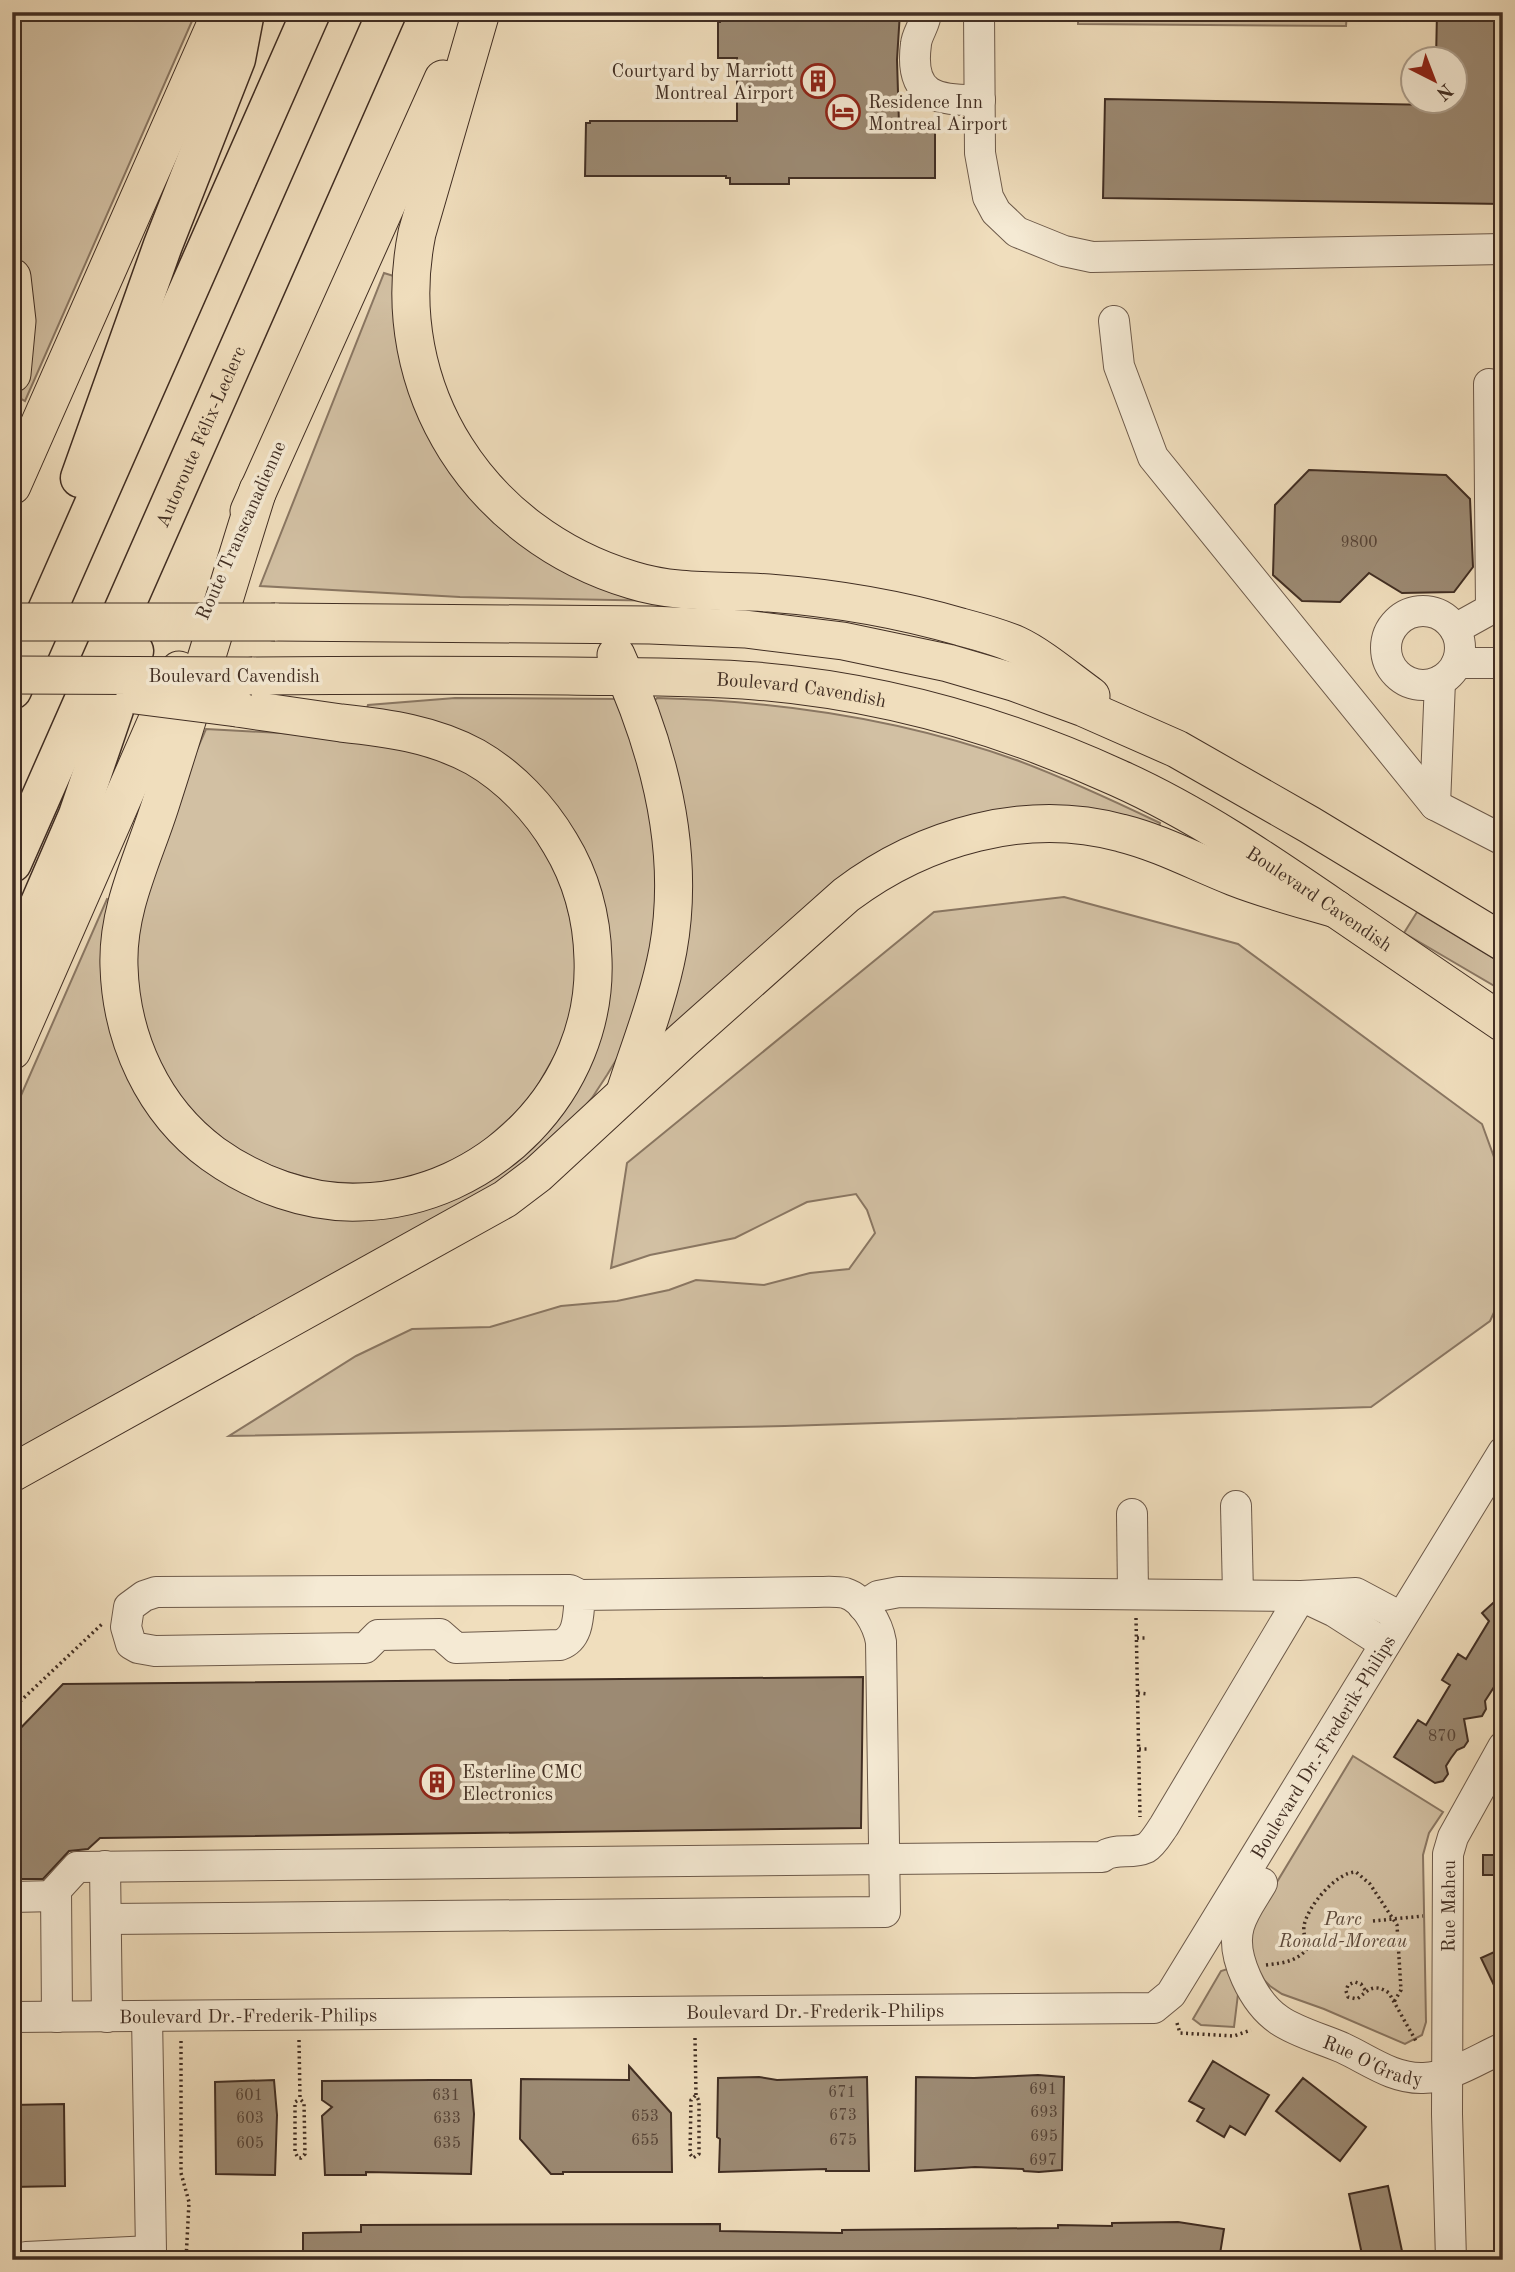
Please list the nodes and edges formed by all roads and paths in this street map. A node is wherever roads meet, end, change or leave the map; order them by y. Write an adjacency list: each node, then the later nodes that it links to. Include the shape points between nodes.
1 (221, 12): 16 (main road)
2 (245, 12): 25 (highway, via 236,59 163,245)
3 (311, 12): 27 (highway)
4 (387, 12): 13 (highway, Autoroute Félix-Leclerc)
5 (474, 12): 17 (main road, Route Transcanadienne)
6 (481, 12): 29 (main road, via 417,233 411,300 418,361 431,397 451,440 487,490 555,547 633,580 685,590 830,599 945,623 1019,646)
7 (926, 12): 9 (street, via 916,42 918,81 942,99)
8 (979, 12): 9 (street)
9 (980, 100): 10 (street, via 980,153 988,197 996,212 1017,232 1064,251 1092,257)
10 (1503, 249)
11 (12, 277): 14 (main road, via 16,321)
12 (1114, 321): 30 (street, via 1119,366 1153,457)
13 (228, 373): 32 (highway, Autoroute Félix-Leclerc); 35 (highway, via 78,815)
14 (12, 374)
15 (1489, 384): 22 (street, via 1491,609)
16 (12, 486)
17 (258, 490): 28 (main road, via 124,910 118,963 125,1022 148,1080 164,1105 206,1148 246,1175 297,1194 356,1203 411,1196 458,1179 503,1149 544,1111 568,1073 592,1005 593,942 582,886 538,812 494,769 446,743); 37 (main road, Route Transcanadienne)
18 (12, 602): 20 (main road, bridge)
19 (12, 622): 20 (main road, bridge)
20 (148, 622): 21 (main road, bridge)
21 (602, 625): 26 (main road); 29 (main road, via 756,629 886,649 1013,682)
22 (1455, 629): 24 (street, via 1460,652); 24 (street, via 1438,613 1414,611 1394,624 1385,648 1394,672 1415,685 1428,685)
23 (1503, 663): 24 (street)
24 (1449, 672): 30 (street)
25 (12, 675): 28 (main road, bridge)
26 (625, 676): 28 (main road, Boulevard Cavendish); 33 (main road, Boulevard Cavendish, via 799,686 875,698 1021,738 1121,779 1188,813); 38 (main road, via 671,828 674,881 667,952)
27 (12, 690)
28 (245, 692)
29 (1150, 736): 34 (main road, via 1271,802)
30 (1435, 805): 31 (street)
31 (1503, 840)
32 (12, 863)
33 (1336, 909): 36 (main road, Boulevard Cavendish); 38 (main road, via 1236,878 1159,844 1109,830 1048,824 968,834 917,853 853,890)
34 (1503, 942)
35 (12, 968)
36 (1503, 1023)
37 (12, 1051)
38 (624, 1093): 40 (main road, via 505,1199)
39 (1503, 1452): 48 (street, Boulevard Dr.-Frederik-Philips)
40 (12, 1473)
41 (1237, 1506): 43 (street)
42 (1132, 1514): 46 (street)
43 (1238, 1594): 45 (street); 46 (street)
44 (580, 1595): 44 (street, via 569,1590 156,1592 129,1607 126,1627 131,1644 155,1651 365,1648 378,1635 440,1633 456,1648 560,1645 575,1631); 47 (street, via 839,1592)
45 (1301, 1595): 48 (street, via 1356,1593); 52 (street); 61 (street, via 1164,1826 1149,1846)
46 (1135, 1601): 47 (street, via 900,1592 878,1596); 51 (path)
47 (863, 1606): 62 (street, via 880,1631 882,1650)
48 (1401, 1617): 52 (street, Boulevard Dr.-Frederik-Philips); 64 (street, Boulevard Dr.-Frederik-Philips, via 1391,1669)
49 (104, 1622): 55 (path)
50 (1147, 1638): 51 (path)
51 (1137, 1639): 53 (path)
52 (1385, 1644): 74 (street, Boulevard Dr.-Frederik-Philips, via 1171,1994 1154,2008)
53 (1138, 1693): 54 (path); 56 (path)
54 (1148, 1694)
55 (12, 1709)
56 (1139, 1749): 57 (path); 60 (path)
57 (1150, 1749)
58 (1501, 1756): 85 (street, Rue Maheu, via 1449,1845)
59 (1149, 1804): 60 (path)
60 (1139, 1805): 61 (path)
61 (1140, 1849): 62 (street, via 1110,1851 1102,1857)
62 (883, 1859): 63 (street); 69 (street, via 885,1912)
63 (105, 1866): 65 (street, via 76,1867); 69 (street)
64 (1264, 1879): 85 (street, Rue O'Grady, via 1241,1919 1237,1940 1248,1982 1265,2007 1280,2021 1397,2075 1421,2078)
65 (56, 1896): 66 (street); 76 (street)
66 (12, 1897)
67 (1427, 1916): 68 (path)
68 (1394, 1918): 70 (path); 71 (path, via 1364,1877 1349,1872 1323,1893 1307,1917 1303,1928 1308,1948 1301,1956); 73 (path, via 1401,1990)
69 (106, 1919): 77 (street)
70 (1373, 1921)
71 (1255, 1966)
72 (1365, 1990): 72 (path, via 1357,2000 1346,1992 1355,1982); 73 (path, via 1384,1990)
73 (1394, 2002): 83 (path)
74 (147, 2016): 77 (street, Boulevard Dr.-Frederik-Philips); 88 (street)
75 (12, 2017): 76 (street, Boulevard Dr.-Frederik-Philips)
76 (57, 2017): 77 (street, Boulevard Dr.-Frederik-Philips)
77 (107, 2017)
78 (1178, 2025): 79 (path, via 1180,2034)
79 (1234, 2036)
80 (695, 2038): 86 (path)
81 (299, 2040): 87 (path)
82 (181, 2041): 90 (path)
83 (1417, 2043)
84 (1503, 2048): 85 (street)
85 (1447, 2073): 91 (street, Rue O'Grady)
86 (696, 2095): 86 (path, via 699,2154 693,2158 691,2100)
87 (300, 2099): 87 (path, via 304,2103 305,2154 298,2158 295,2102)
88 (153, 2256): 89 (street)
89 (21, 2260)
90 (186, 2260)
91 (1451, 2260)

